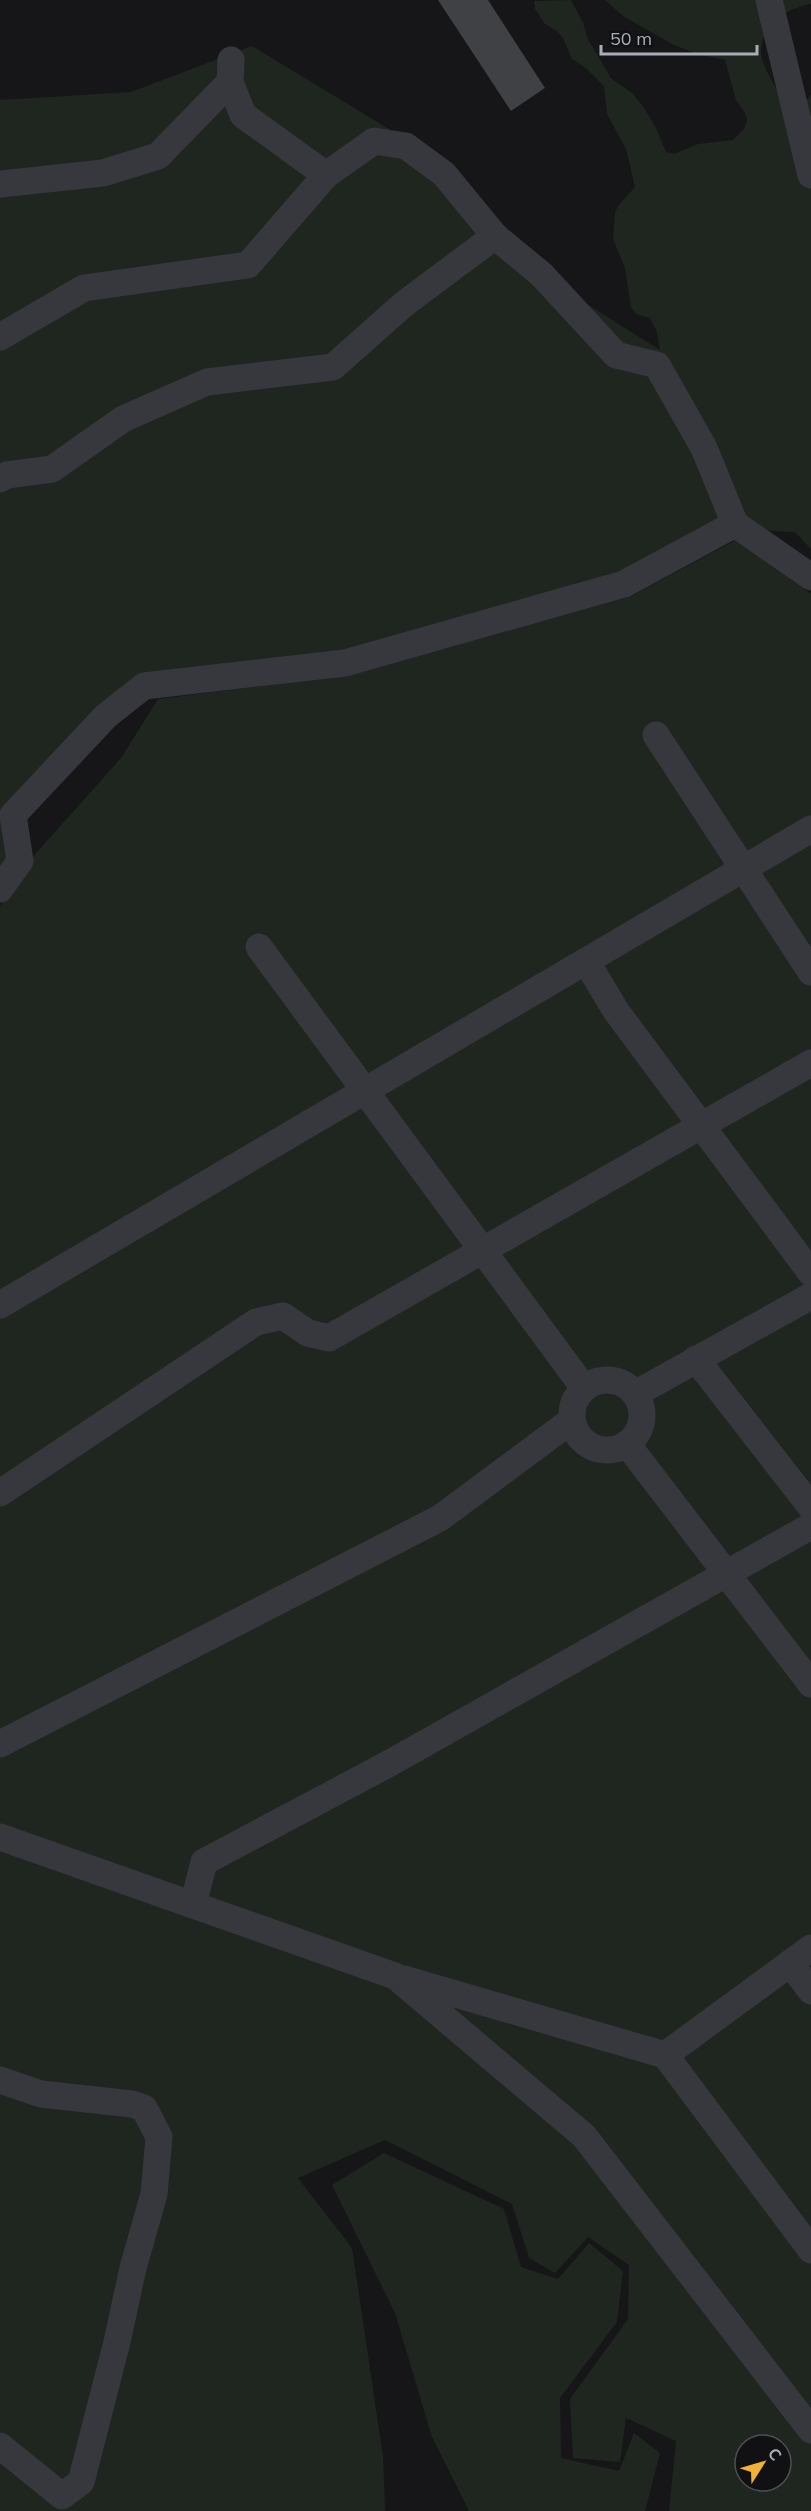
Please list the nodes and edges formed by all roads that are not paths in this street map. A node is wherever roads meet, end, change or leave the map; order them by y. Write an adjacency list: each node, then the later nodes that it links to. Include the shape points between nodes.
1 (769, 0): 3 (lane)
2 (326, 175): 4 (lane, via 243,115 230,71 158,156 103,173); 5 (lane, via 374,141 406,146 444,174); 6 (lane, via 248,265 84,288)
3 (811, 175)
4 (0, 184)
5 (495, 236): 7 (lane, via 404,304 333,367 207,382 123,419 52,469); 8 (lane, via 542,276 616,355 657,365 704,448)
6 (0, 337)
7 (0, 479)
8 (735, 524): 9 (lane); 11 (lane, via 624,584 345,663 144,686 106,716)
9 (811, 577)
10 (656, 735): 13 (lane)
11 (4, 814): 14 (lane, via 21,861)
12 (811, 829): 13 (lane)
13 (743, 869): 16 (lane); 17 (lane)
14 (0, 889)
15 (260, 947): 19 (lane)
16 (586, 961): 19 (lane); 20 (lane, via 616,1011)
17 (811, 972)
18 (811, 1063): 20 (lane)
19 (365, 1091): 21 (lane); 24 (lane)
20 (701, 1125): 21 (lane); 22 (lane)
21 (481, 1250): 26 (lane); 30 (lane, via 329,1338 308,1333 283,1316 256,1322)
22 (811, 1273)
23 (811, 1296): 25 (lane)
24 (0, 1305)
25 (696, 1359): 27 (lane); 31 (lane)
26 (584, 1388): 27 (lane, via 605,1380 627,1386); 28 (lane, via 573,1408)
27 (635, 1394): 29 (lane, via 640,1404 641,1426)
28 (573, 1420): 29 (lane, via 576,1432 593,1447 617,1449); 35 (lane, via 440,1518)
29 (627, 1444): 33 (lane)
30 (0, 1493)
31 (811, 1507)
32 (811, 1526): 33 (lane)
33 (726, 1574): 34 (lane); 37 (lane, via 390,1763 204,1862)
34 (811, 1684)
35 (0, 1744)
36 (0, 1838): 37 (lane)
37 (193, 1905): 39 (lane)
38 (801, 1956): 40 (lane); 41 (lane)
39 (395, 1976): 41 (lane); 45 (lane, via 584,2136)
40 (811, 1990)
41 (665, 2055): 43 (lane)
42 (0, 2080): 46 (lane, via 40,2094 144,2108 159,2137 154,2194 81,2482 62,2496)
43 (803, 2221): 44 (lane)
44 (811, 2250)
45 (811, 2430)
46 (0, 2446)

